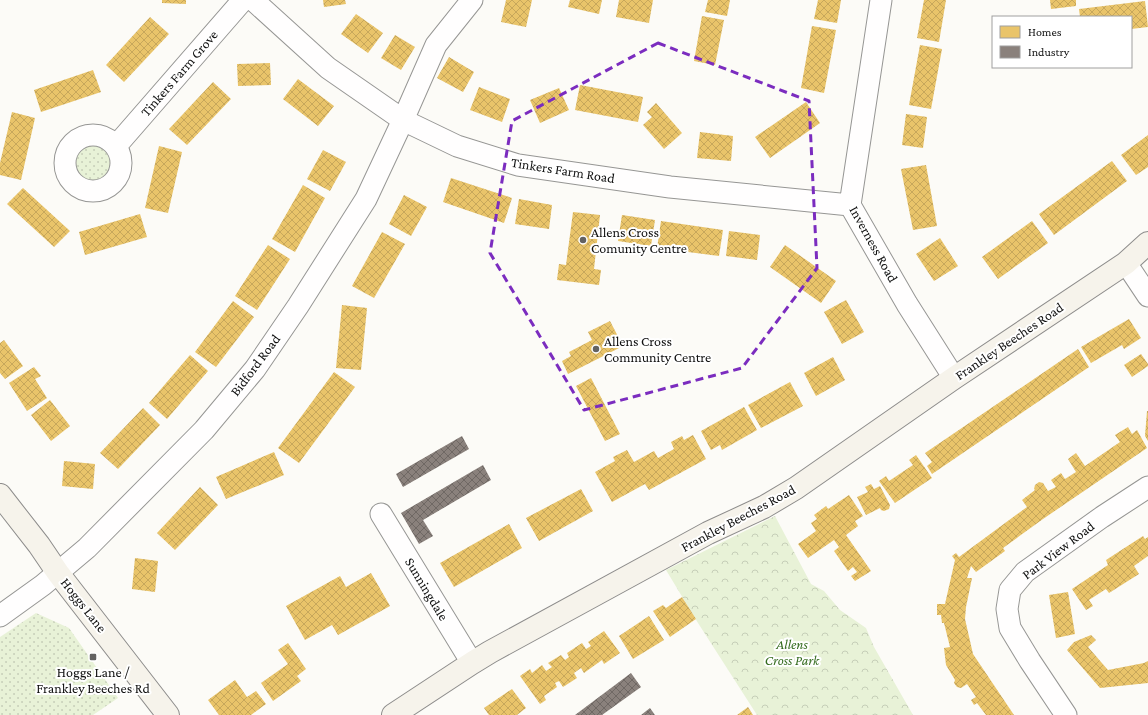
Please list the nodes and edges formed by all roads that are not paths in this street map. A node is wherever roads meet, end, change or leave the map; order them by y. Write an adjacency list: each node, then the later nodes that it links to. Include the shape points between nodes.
1 (243, 0): 6 (street, Tinkers Farm Grove)
2 (253, 0): 5 (street, Tinkers Farm Road, via 328,68)
3 (472, 0): 5 (street, Bidford Road, via 436,45)
4 (881, 0): 7 (street, Inverness Road)
5 (403, 120): 7 (street, Tinkers Farm Road, via 457,146 518,165 670,187); 15 (street, Bidford Road, via 366,199 255,369 204,430 87,548)
6 (116, 146)
7 (850, 205): 11 (street, Inverness Road, via 907,304)
8 (1148, 243): 9 (street, Frankley Beeches Road)
9 (1126, 263): 10 (street); 11 (street, Frankley Beeches Road)
10 (1148, 296)
11 (954, 378): 17 (street, Frankley Beeches Road, via 790,492 708,533)
12 (1148, 487): 20 (street, Park View Road, via 1025,572 1010,590 1007,609 1010,628)
13 (0, 495): 15 (street, Hoggs Lane)
14 (381, 514): 17 (street, Sunningdale)
15 (58, 573): 16 (street, Bidford Road); 18 (street, Hoggs Lane)
16 (0, 616)
17 (472, 663): 19 (street, Frankley Beeches Road)
18 (168, 715)
19 (393, 715)
20 (1066, 715)

